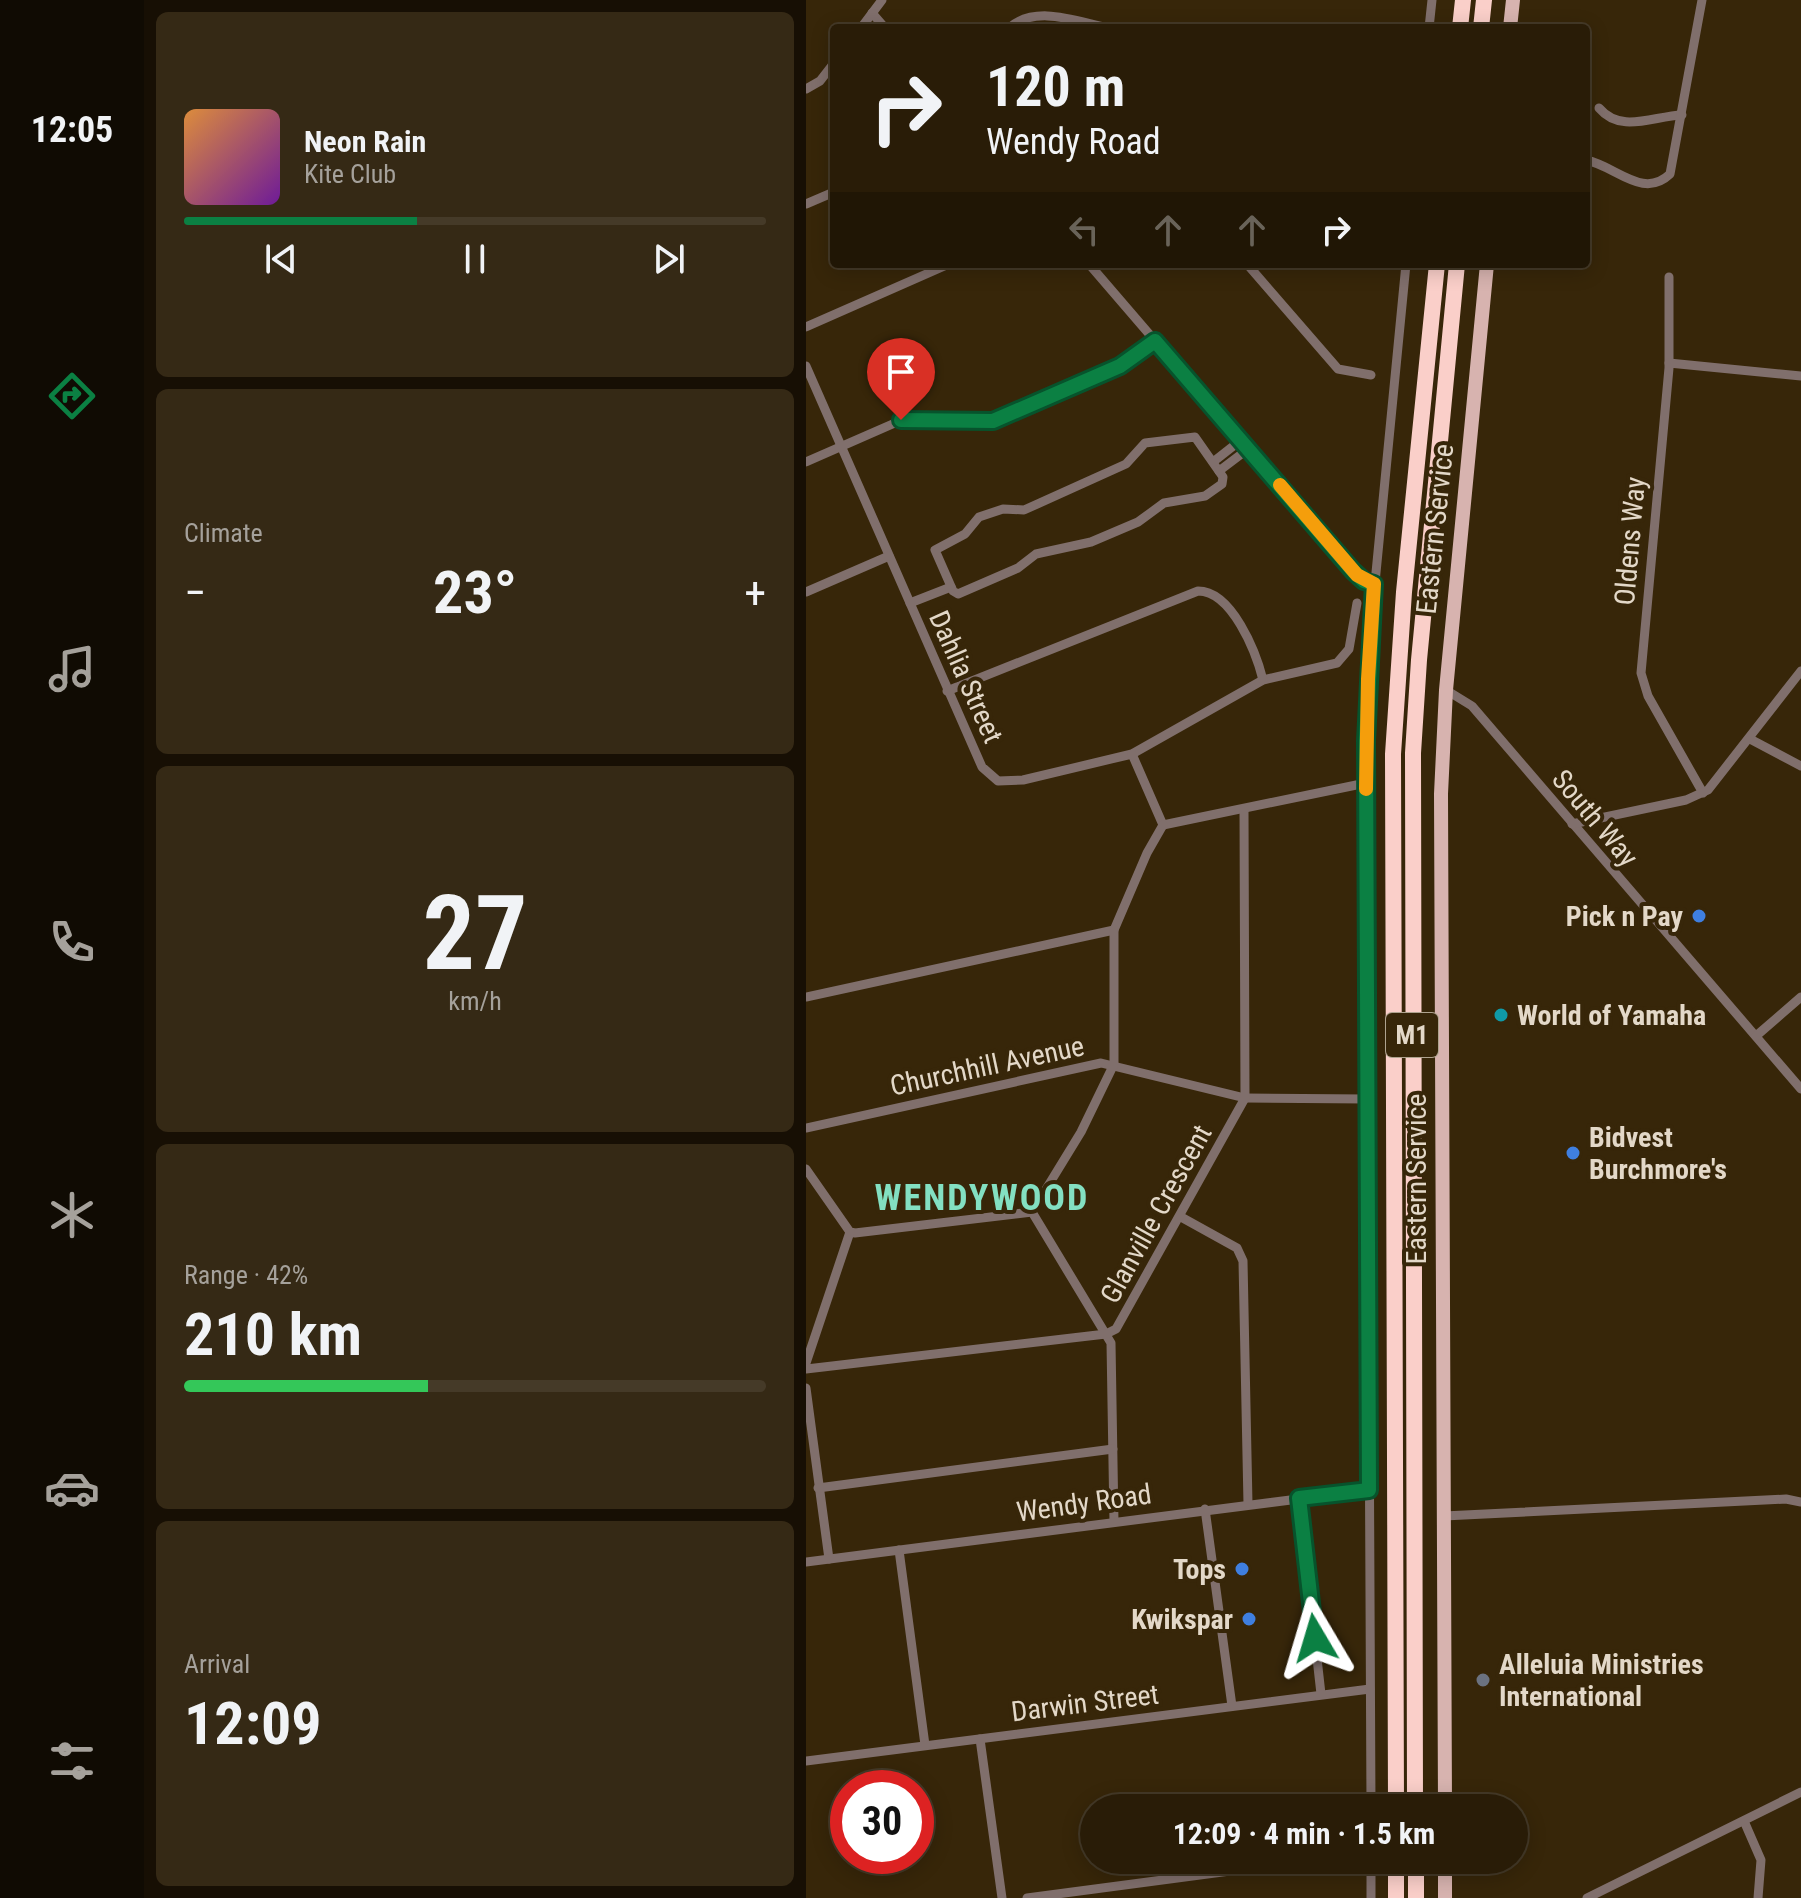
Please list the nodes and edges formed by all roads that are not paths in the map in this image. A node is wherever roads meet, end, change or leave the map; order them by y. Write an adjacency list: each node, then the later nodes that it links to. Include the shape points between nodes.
1 (882, 0): 7 (street)
2 (1432, 0): 12 (street)
3 (1463, 0): 13 (highway)
4 (1484, 0): 14 (highway)
5 (1513, 0): 15 (main road)
6 (1702, 0): 19 (street)
7 (872, 13): 8 (street); 9 (street)
8 (864, 24)
9 (882, 24)
10 (1014, 24): 11 (street, via 1038,15)
11 (1076, 24)
12 (1429, 24)
13 (1460, 24)
14 (1481, 24)
15 (1510, 24)
16 (830, 68): 17 (street)
17 (806, 89)
18 (1599, 108): 19 (street, via 1625,123)
19 (1682, 115): 20 (street, via 1672,170 1659,184 1645,186)
20 (1590, 162)
21 (830, 194): 22 (street)
22 (806, 204)
23 (917, 268): 31 (street)
24 (940, 268): 31 (street)
25 (1092, 268): 34 (street)
26 (1250, 268): 37 (street, via 1338,369)
27 (1406, 268): 45 (street)
28 (1437, 268): 99 (highway, M1, via 1402,605 1393,767)
29 (1457, 268): 100 (highway, M1, via 1413,766)
30 (1487, 268): 52 (main road, Eastern Service)
31 (921, 276): 33 (street)
32 (1669, 277): 35 (street, Oldens Way)
33 (806, 327)
34 (1155, 341): 39 (street); 40 (street, via 1120,366 1000,419 904,419)
35 (1669, 363): 38 (street); 58 (street, Oldens Way, via 1642,678)
36 (806, 366): 40 (street, Dahlia Street)
37 (1371, 375)
38 (1801, 376)
39 (1241, 440): 41 (street); 43 (street)
40 (842, 446): 42 (street); 44 (street, Dahlia Street)
41 (1248, 449): 43 (street); 45 (street, via 1357,575)
42 (806, 462)
43 (1216, 466): 46 (street, via 1222,484 1205,496 1164,503 1138,522 1086,544 1036,554 1018,568 961,593); 46 (street, via 1195,437 1151,441 1126,464 1024,510 1003,509 979,517 965,534 935,550)
44 (889, 556): 47 (street); 48 (street, Dahlia Street)
45 (1374, 584): 57 (street)
46 (951, 587): 48 (street)
47 (806, 592)
48 (910, 603): 53 (street, Dahlia Street)
49 (1357, 603): 51 (street, Dahlia Street, via 1349,649 1341,661)
50 (1801, 671): 54 (street)
51 (1263, 680): 53 (street, via 1237,622 1216,596 1198,591); 55 (street, Dahlia Street)
52 (1446, 690): 60 (street, South Way, via 1472,706); 86 (main road, Eastern Service, via 1440,864)
53 (947, 691): 55 (street, Dahlia Street, via 982,767 998,781)
54 (1750, 739): 56 (street); 58 (street)
55 (1132, 754): 61 (street)
56 (1801, 766)
57 (1366, 783): 59 (street); 69 (street)
58 (1703, 793): 60 (street)
59 (1244, 809): 61 (street); 68 (street, Glanville Crescent)
60 (1572, 824): 65 (street, South Way)
61 (1163, 825): 62 (street)
62 (1114, 930): 63 (street); 66 (street)
63 (806, 997)
64 (1801, 997): 65 (street)
65 (1756, 1036): 67 (street, South Way)
66 (1114, 1064): 68 (street, Churchhill Avenue); 70 (street, Churchhill Avenue, via 1086,1065); 72 (street, via 1081,1132)
67 (1801, 1089)
68 (1245, 1098): 69 (street, Churchhill Avenue); 73 (street, Glanville Crescent)
69 (1366, 1099): 81 (street)
70 (806, 1128)
71 (806, 1169): 74 (street)
72 (1032, 1212): 74 (street); 75 (street)
73 (1181, 1217): 75 (street, Glanville Crescent, via 1119,1324); 84 (street, via 1237,1248 1243,1261)
74 (850, 1232): 76 (street)
75 (1106, 1334): 77 (street, Glanville Crescent); 79 (street, via 1112,1358)
76 (806, 1363)
77 (806, 1369)
78 (806, 1388): 80 (street)
79 (1113, 1449): 80 (street); 87 (street)
80 (818, 1488): 89 (street)
81 (1369, 1490): 82 (street, Wendy Road); 91 (street)
82 (1299, 1498): 84 (street, Wendy Road); 92 (street)
83 (1801, 1502): 86 (street)
84 (1248, 1504): 85 (street, Wendy Road)
85 (1205, 1509): 87 (street, Wendy Road); 93 (street)
86 (1444, 1516): 101 (main road, Eastern Service)
87 (1114, 1522): 88 (street, Wendy Road)
88 (899, 1550): 89 (street, Wendy Road); 95 (street)
89 (829, 1559): 90 (street, Wendy Road)
90 (806, 1562)
91 (1370, 1689): 92 (street, Darwin Street); 98 (street)
92 (1321, 1694): 93 (street, Darwin Street)
93 (1232, 1706): 94 (street, Darwin Street)
94 (980, 1739): 95 (street, Darwin Street); 110 (street)
95 (925, 1745): 96 (street, Darwin Street)
96 (806, 1761)
97 (1801, 1792): 102 (street)
98 (1371, 1794)
99 (1396, 1794)
100 (1415, 1794)
101 (1445, 1794)
102 (1744, 1821): 109 (street); 116 (street, via 1761,1860)
103 (1220, 1874): 108 (street)
104 (1371, 1874): 112 (street)
105 (1396, 1874): 113 (highway)
106 (1416, 1874): 114 (highway)
107 (1445, 1874): 115 (main road)
108 (1088, 1894): 111 (street)
109 (1592, 1897)
110 (1002, 1898)
111 (1027, 1898)
112 (1371, 1898)
113 (1396, 1898)
114 (1416, 1898)
115 (1445, 1898)
116 (1758, 1898)

